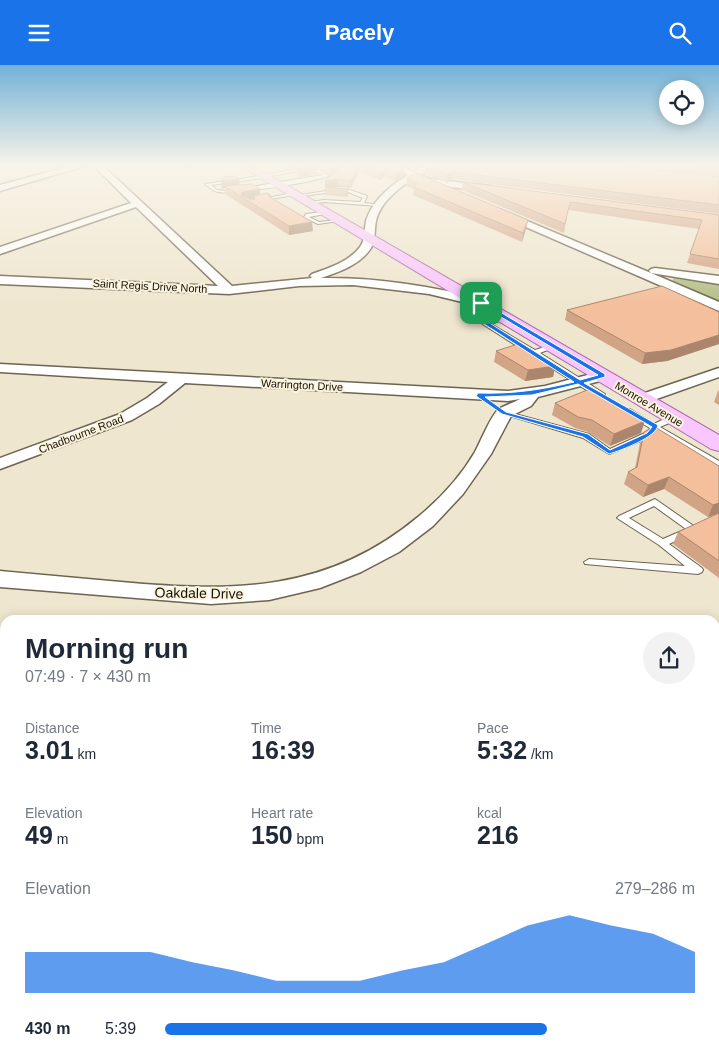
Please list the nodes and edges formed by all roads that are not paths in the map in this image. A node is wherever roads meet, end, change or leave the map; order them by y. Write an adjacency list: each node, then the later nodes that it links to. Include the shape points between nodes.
1 (115, 211): 7 (street)
2 (148, 211): 12 (street)
3 (320, 211): 6 (main road, Monroe Avenue)
4 (376, 211): 6 (street)
5 (498, 211): 8 (street)
6 (369, 239): 11 (street, Saint Regis Drive North, via 362,252 342,266); 13 (main road, Monroe Avenue)
7 (0, 251)
8 (627, 266): 10 (street); 14 (street)
9 (0, 279): 12 (street, Saint Regis Drive North)
10 (719, 280)
11 (299, 282): 12 (street, Saint Regis Drive North); 13 (street, Saint Regis Drive North, via 376,283 429,290)
12 (229, 290)
13 (480, 302): 15 (main road, Monroe Avenue); 16 (lane, via 467,311)
14 (719, 307)
15 (505, 317): 16 (lane); 17 (main road, Monroe Avenue)
16 (486, 323): 18 (lane)
17 (553, 347): 18 (lane); 21 (main road, Monroe Avenue)
18 (535, 353): 23 (lane)
19 (0, 368): 22 (street, Warrington Drive)
20 (719, 372): 26 (street)
21 (603, 376): 23 (street, Warrington Drive); 26 (main road, Monroe Avenue)
22 (182, 378): 25 (street, Warrington Drive); 32 (street, Chadbourne Road, via 126,417)
23 (579, 383): 24 (street, Warrington Drive); 27 (lane)
24 (532, 393): 25 (street, Warrington Drive); 29 (street, via 525,403)
25 (478, 395): 29 (street)
26 (642, 399): 30 (main road, Monroe Avenue)
27 (610, 401)
28 (618, 406): 30 (lane)
29 (504, 413): 30 (lane, via 586,436 609,452 650,434); 36 (street, Oakdale Drive, via 465,481 435,515 393,547 340,574 281,590 222,596 187,596)
30 (664, 422): 31 (main road, Monroe Avenue); 33 (lane)
31 (719, 445)
32 (0, 464)
33 (719, 465)
34 (662, 543): 34 (lane, via 697,527 655,502 622,518); 35 (lane, via 698,570)
35 (589, 562)
36 (0, 579)

